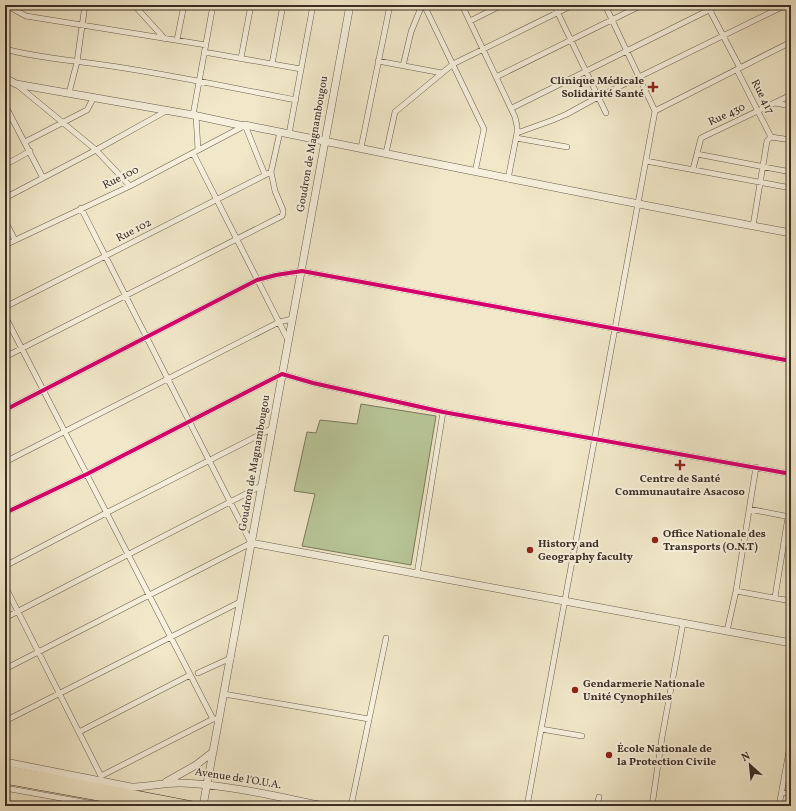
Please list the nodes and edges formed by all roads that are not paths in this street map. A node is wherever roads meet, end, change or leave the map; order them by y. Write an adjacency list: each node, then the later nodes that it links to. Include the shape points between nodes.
1 (6, 5): 25 (street, via 26,16)
2 (85, 5): 25 (street)
3 (134, 5): 27 (street)
4 (213, 5): 31 (street)
5 (251, 5): 36 (street)
6 (283, 5): 39 (street)
7 (313, 5): 42 (street)
8 (350, 5): 73 (street, Goudron de Magnambougou)
9 (390, 5): 37 (street)
10 (423, 5): 40 (street); 41 (street, via 411,32)
11 (462, 5): 24 (street)
12 (502, 5): 24 (street)
13 (554, 5): 22 (street)
14 (574, 5): 22 (street)
15 (605, 5): 23 (street)
16 (642, 5): 23 (street)
17 (719, 5): 20 (street)
18 (786, 5): 21 (street)
19 (183, 6): 28 (street)
20 (708, 7): 26 (street, Rue 417); 34 (street)
21 (774, 8): 26 (street)
22 (558, 13): 29 (street); 33 (street)
23 (612, 19): 29 (street); 34 (street)
24 (470, 21): 33 (street)
25 (81, 26): 27 (street); 38 (street)
26 (723, 36): 43 (street, Rue 417); 47 (street)
27 (165, 39): 28 (street)
28 (177, 40): 31 (street)
29 (571, 40): 44 (street); 46 (street)
30 (791, 42): 43 (street)
31 (206, 45): 35 (street)
32 (5, 49): 38 (street)
33 (483, 49): 40 (street); 46 (street)
34 (626, 51): 44 (street); 47 (street)
35 (204, 52): 36 (street); 49 (street)
36 (241, 58): 39 (street)
37 (378, 61): 41 (street); 75 (street)
38 (76, 62): 49 (street); 51 (street)
39 (272, 64): 42 (street)
40 (453, 64): 45 (street); 87 (street, via 484,129)
41 (402, 66): 45 (street)
42 (301, 69): 55 (street)
43 (738, 69): 61 (street); 62 (street, Rue 417)
44 (586, 71): 54 (street); 59 (street)
45 (442, 73): 80 (street, via 395,112)
46 (496, 77): 59 (street)
47 (639, 77): 54 (street); 61 (street)
48 (5, 78): 50 (street)
49 (199, 81): 55 (street); 64 (street)
50 (16, 84): 51 (street); 65 (street)
51 (69, 93): 53 (street)
52 (791, 95): 56 (street, Rue 430)
53 (94, 97): 60 (street); 65 (street, via 87,110)
54 (598, 97): 63 (street); 69 (street)
55 (296, 100): 68 (street)
56 (775, 103): 58 (street); 62 (street, Rue 430)
57 (5, 105): 72 (street)
58 (791, 106)
59 (512, 108): 69 (street)
60 (168, 110): 64 (street); 76 (street)
61 (655, 111): 82 (street)
62 (758, 111): 70 (street, Rue 417); 81 (street, Rue 430, via 701,138)
63 (606, 113)
64 (194, 115): 66 (street); 77 (street)
65 (62, 123): 72 (street); 76 (street)
66 (244, 126): 67 (street); 77 (street, Rue 100); 89 (street)
67 (280, 132): 68 (street); 86 (street)
68 (289, 134): 73 (street)
69 (517, 136): 74 (street); 91 (street)
70 (771, 137): 71 (street); 84 (street, via 767,141)
71 (791, 140)
72 (25, 142): 78 (street)
73 (325, 142): 75 (street); 106 (street, Goudron de Magnambougou)
74 (567, 147)
75 (361, 148): 80 (street)
76 (96, 150): 90 (street); 93 (street)
77 (198, 150): 79 (street, Rue 100)
78 (30, 151): 83 (street); 90 (street)
79 (193, 153): 93 (street, Rue 100); 96 (street)
80 (386, 153): 87 (street)
81 (697, 154): 84 (street); 85 (street, Rue 430)
82 (646, 161): 85 (street); 97 (street)
83 (5, 165)
84 (762, 167): 88 (street); 92 (street)
85 (692, 169): 92 (street)
86 (272, 172): 89 (street, Rue 102); 102 (street, via 275,191 283,210 282,216)
87 (475, 172): 91 (street)
88 (791, 172)
89 (265, 175): 96 (street, Rue 102)
90 (43, 178): 95 (street)
91 (508, 179): 97 (street)
92 (760, 182): 94 (street); 100 (street)
93 (130, 186): 98 (street, Rue 100)
94 (791, 188)
95 (5, 198)
96 (216, 200): 102 (street); 105 (street, Rue 102)
97 (638, 204): 100 (street); 113 (street)
98 (81, 208): 103 (street, Rue 100); 105 (street)
99 (5, 221): 103 (street)
100 (753, 226): 101 (street)
101 (791, 233)
102 (236, 239): 107 (street); 108 (street)
103 (15, 240): 104 (street, Rue 100)
104 (5, 245)
105 (105, 256): 108 (street); 109 (street, Rue 102)
106 (302, 271): 107 (street); 111 (street, Goudron de Magnambougou); 113 (street)
107 (257, 280): 112 (street); 114 (street)
108 (125, 296): 114 (street); 116 (street)
109 (5, 307)
110 (5, 316): 116 (street)
111 (292, 319): 112 (street); 115 (street, Goudron de Magnambougou)
112 (279, 322): 115 (street); 120 (street)
113 (615, 329): 118 (street); 127 (street)
114 (146, 337): 120 (street); 121 (street)
115 (288, 340): 119 (street, Goudron de Magnambougou)
116 (22, 348): 117 (street); 121 (street)
117 (5, 357)
118 (791, 361)
119 (282, 374): 123 (street); 124 (street); 125 (street, Goudron de Magnambougou)
120 (167, 379): 124 (street); 126 (street)
121 (43, 390): 122 (street); 126 (street)
122 (5, 410)
123 (444, 412): 127 (street); 142 (street)
124 (189, 422): 128 (street); 131 (street)
125 (273, 428): 128 (street); 133 (street, Goudron de Magnambougou)
126 (65, 431): 129 (street); 131 (street)
127 (595, 438): 130 (street); 148 (street)
128 (209, 460): 134 (street); 136 (street)
129 (5, 462)
130 (756, 467): 132 (street); 135 (street)
131 (87, 474): 136 (street); 137 (street)
132 (791, 474)
133 (263, 486): 134 (street); 139 (street, Goudron de Magnambougou)
134 (230, 502): 139 (street); 140 (street)
135 (749, 509): 138 (street); 144 (street)
136 (106, 512): 140 (street); 141 (street)
137 (5, 513)
138 (790, 517): 146 (street)
139 (251, 543): 142 (street); 145 (street); 149 (street, Goudron de Magnambougou)
140 (128, 555): 145 (street); 150 (street)
141 (5, 566)
142 (417, 574): 148 (street)
143 (5, 586): 150 (street)
144 (736, 591): 146 (street); 153 (street)
145 (149, 595): 154 (street); 157 (street)
146 (775, 597): 147 (street)
147 (791, 600)
148 (565, 601): 152 (street); 167 (street)
149 (240, 602): 154 (street); 158 (street, Goudron de Magnambougou)
150 (17, 611): 151 (street); 157 (street)
151 (5, 618)
152 (683, 623): 153 (street); 192 (street)
153 (728, 631): 156 (street)
154 (171, 638): 161 (street); 162 (street)
155 (386, 638): 165 (street)
156 (791, 643)
157 (38, 652): 159 (street); 162 (street)
158 (231, 658): 160 (street); 163 (street, Goudron de Magnambougou)
159 (5, 668)
160 (198, 673)
161 (190, 675): 164 (street); 168 (street)
162 (59, 694): 166 (street); 168 (street)
163 (224, 694): 164 (street, Goudron de Magnambougou); 165 (street)
164 (216, 719): 171 (street, Goudron de Magnambougou); 177 (street)
165 (369, 719): 189 (street)
166 (5, 721)
167 (541, 729): 169 (street); 190 (street)
168 (79, 732): 177 (street)
169 (582, 736)
170 (791, 740): 179 (street)
171 (213, 752): 175 (street); 176 (street, Goudron de Magnambougou)
172 (5, 762): 177 (street, Avenue de l'O.U.A.)
173 (5, 770): 177 (highway, Avenue de l'O.U.A.)
174 (5, 779): 177 (highway, Avenue de l'O.U.A.)
175 (163, 784): 176 (street, Avenue de l'O.U.A.); 177 (street, Avenue de l'O.U.A., via 147,787)
176 (207, 785): 187 (street, Goudron de Magnambougou); 188 (street, Avenue de l'O.U.A.)
177 (101, 786): 183 (street); 185 (highway, Avenue de l'O.U.A.); 186 (highway, Avenue de l'O.U.A.)
178 (5, 788): 182 (street)
179 (782, 792): 180 (street); 193 (street)
180 (791, 795)
181 (599, 797): 191 (street)
182 (86, 804): 184 (street)
183 (118, 805)
184 (104, 806)
185 (152, 806)
186 (192, 806)
187 (203, 806)
188 (325, 806)
189 (351, 806)
190 (527, 806)
191 (597, 806)
192 (652, 806)
193 (779, 806)

